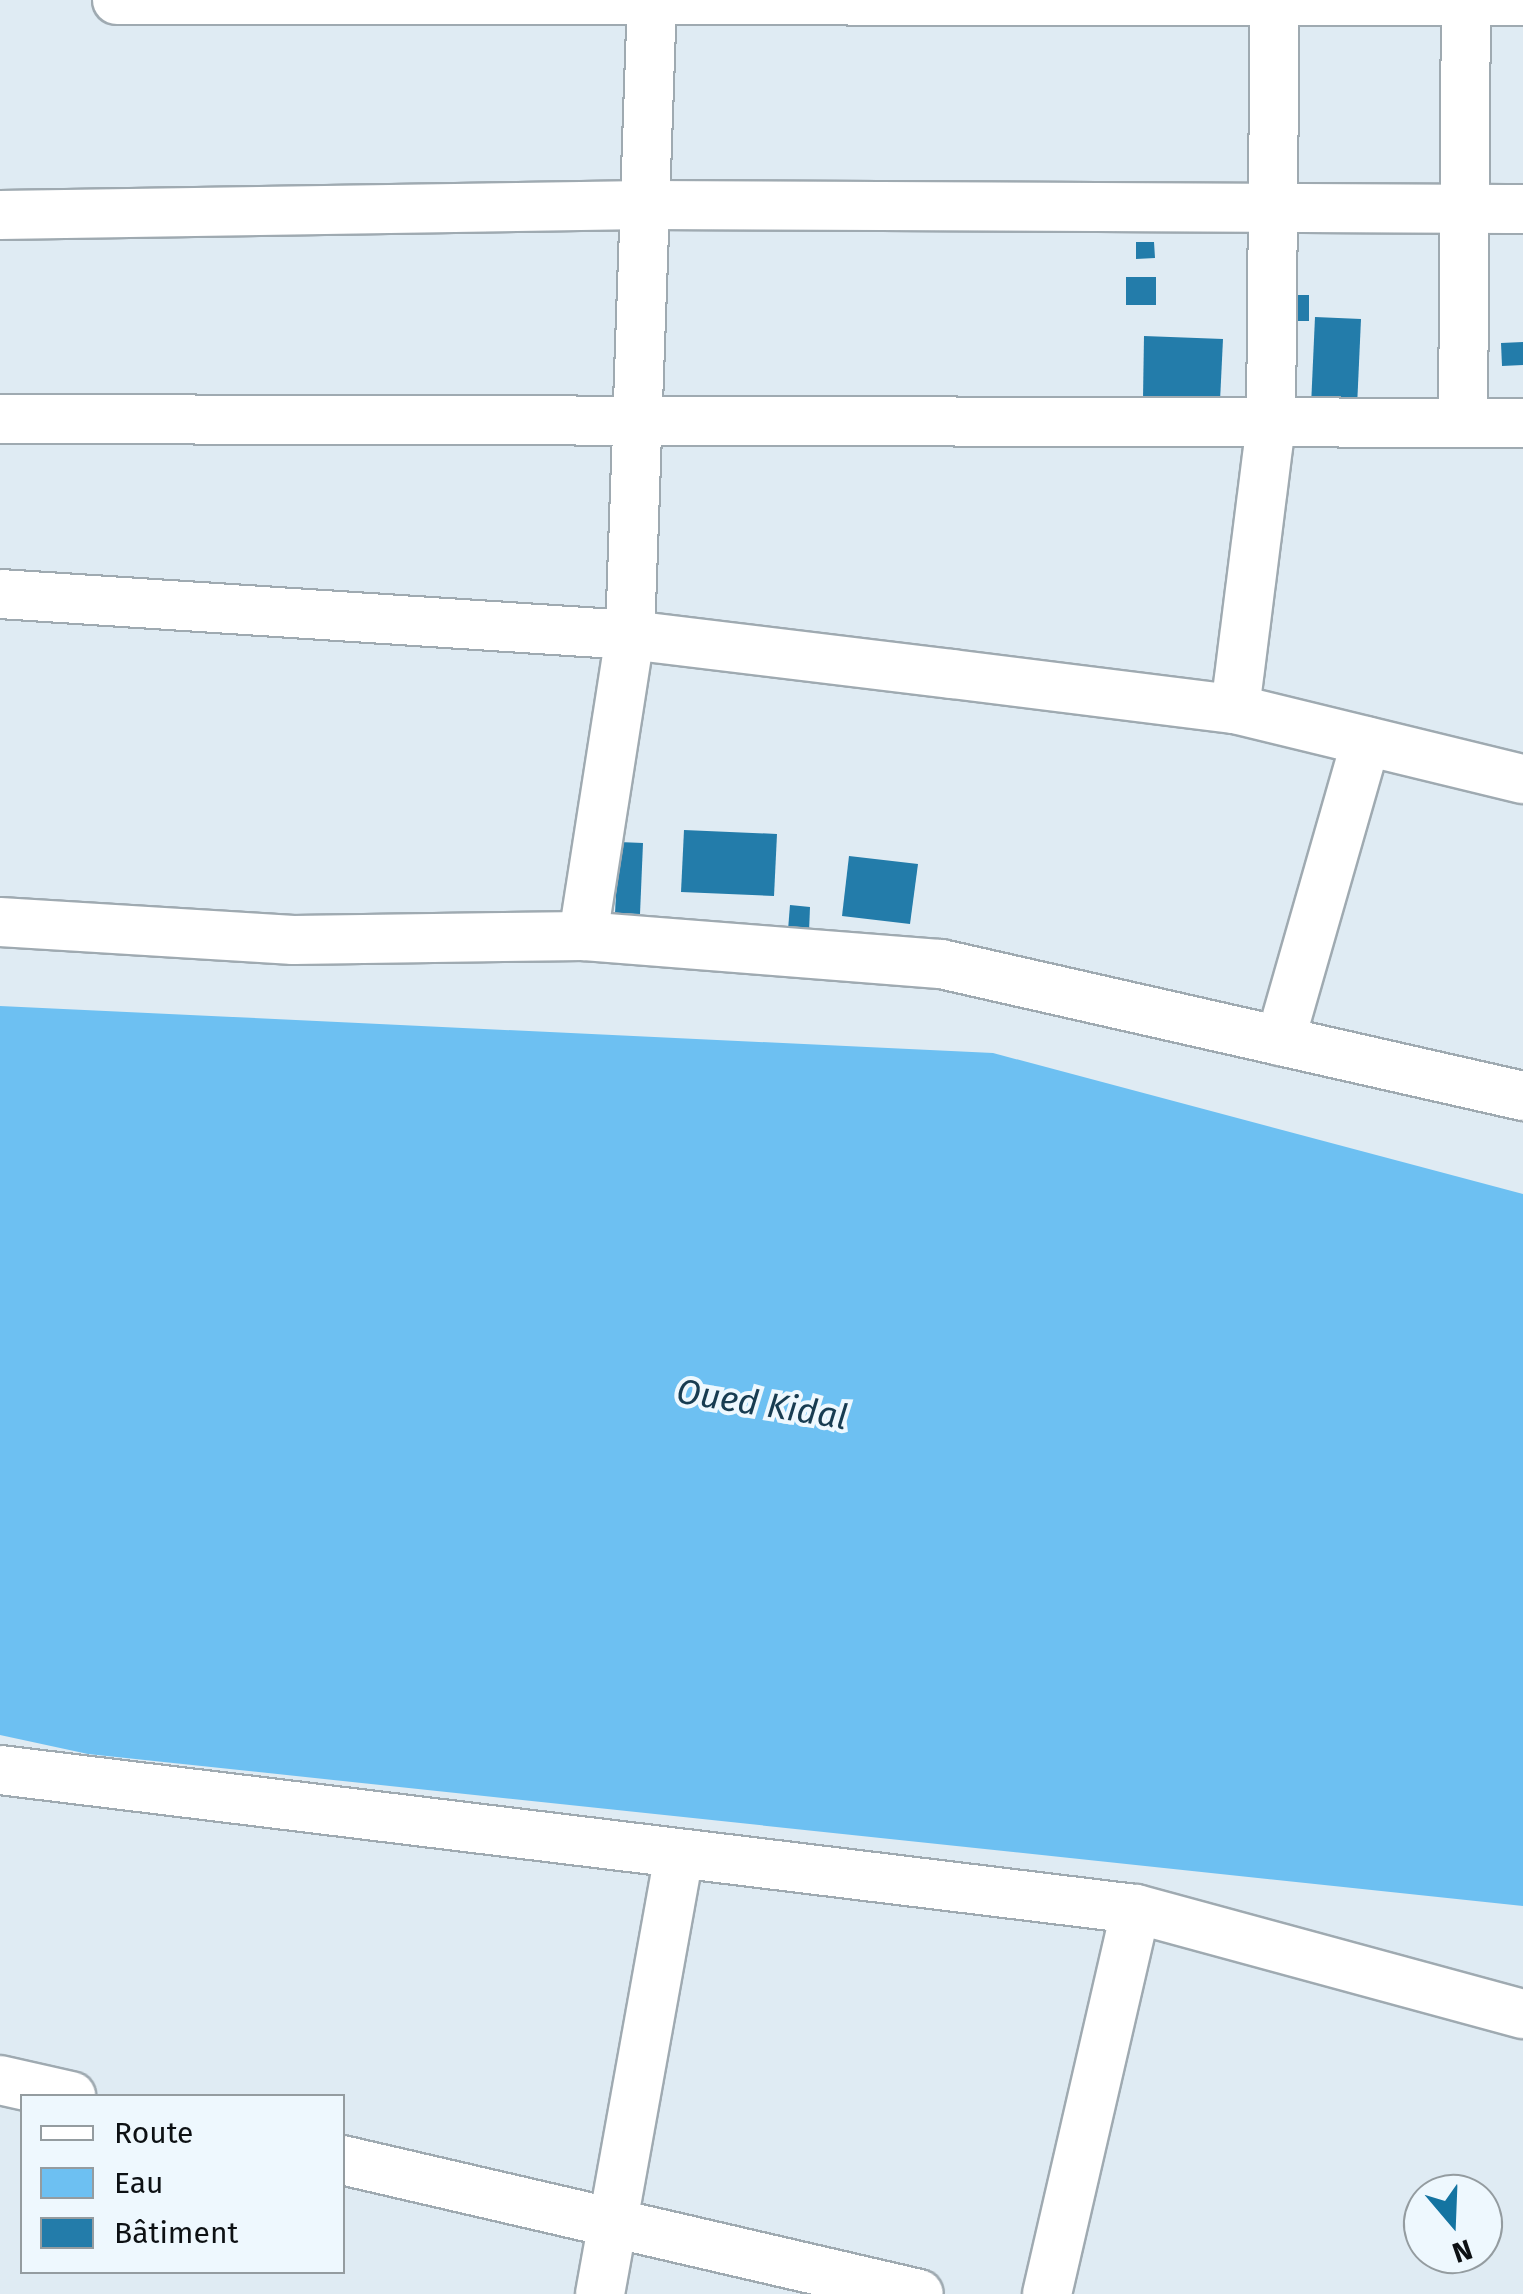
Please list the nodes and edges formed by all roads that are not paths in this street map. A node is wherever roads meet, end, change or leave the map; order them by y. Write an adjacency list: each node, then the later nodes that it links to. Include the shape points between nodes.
1 (116, 0): 5 (street)
2 (1466, 0): 3 (street); 4 (street); 8 (street)
3 (1275, 1): 5 (street); 7 (street)
4 (1523, 1)
5 (652, 2): 6 (street)
6 (645, 205): 7 (street); 10 (street); 15 (street)
7 (1273, 208): 8 (street); 14 (street)
8 (1464, 209): 9 (street); 12 (street)
9 (1523, 209)
10 (0, 215)
11 (0, 419): 15 (street)
12 (1463, 423): 13 (street); 14 (street)
13 (1523, 423)
14 (1271, 424): 15 (street); 18 (street)
15 (637, 425): 17 (street)
16 (0, 594): 17 (street)
17 (630, 635): 18 (street); 22 (street)
18 (1235, 710): 19 (street)
19 (1366, 741): 20 (street); 23 (street)
20 (1523, 779)
21 (0, 922): 22 (street, via 293,940)
22 (583, 936): 23 (street, via 941,964)
23 (1280, 1041): 24 (street)
24 (1523, 1096)
25 (0, 1770): 26 (street)
26 (679, 1855): 27 (street); 32 (street)
27 (1136, 1909): 28 (street); 35 (street)
28 (1523, 2014)
29 (0, 2080): 30 (street)
30 (61, 2094)
31 (345, 2161): 32 (street)
32 (613, 2223): 33 (street); 34 (street)
33 (600, 2294)
34 (919, 2294)
35 (1047, 2294)

